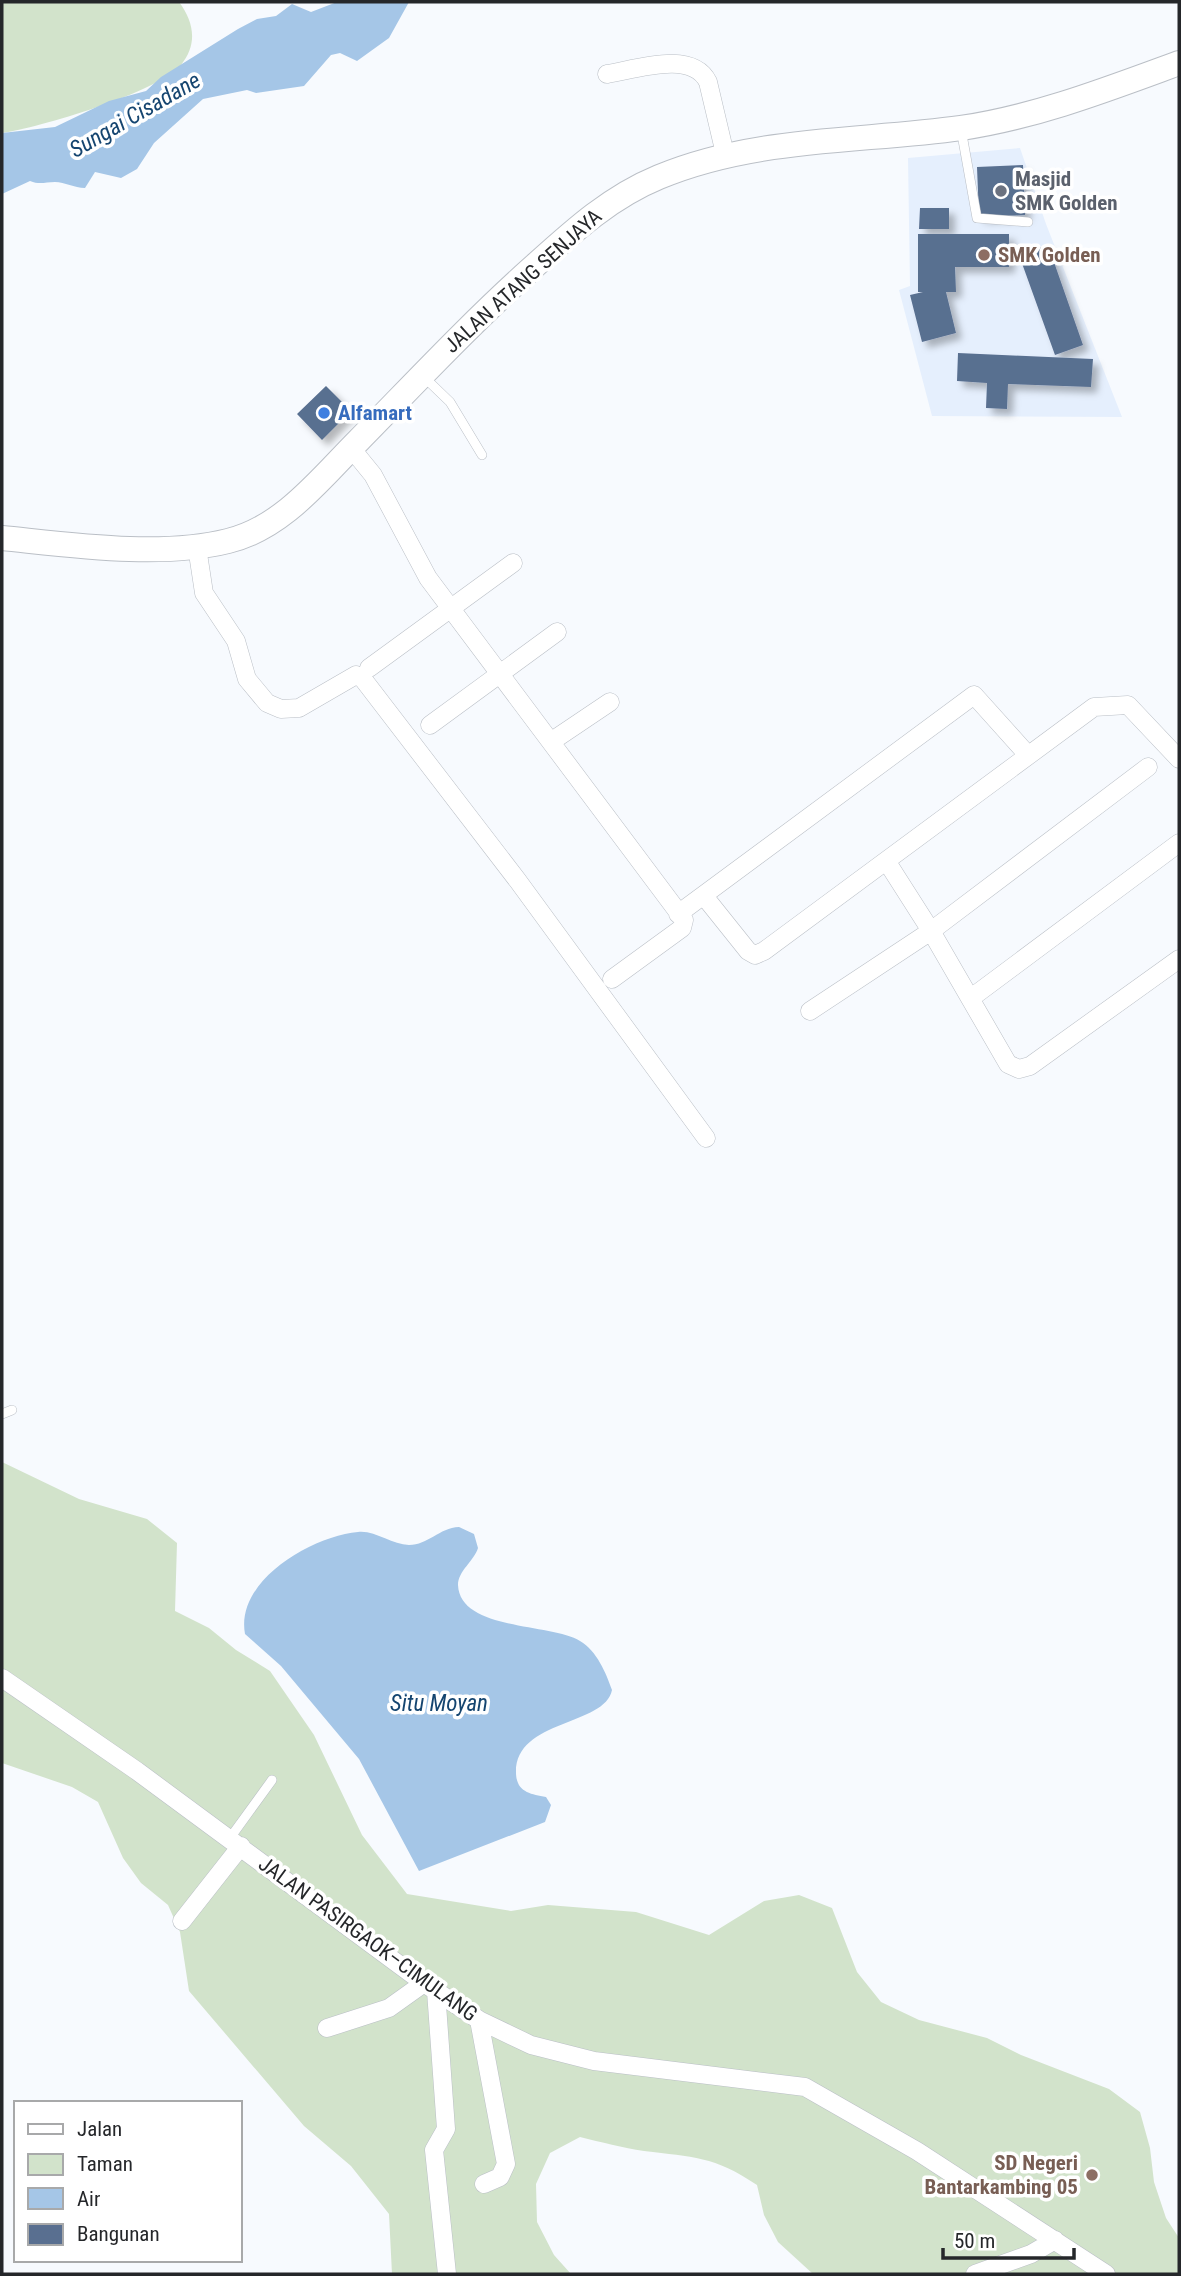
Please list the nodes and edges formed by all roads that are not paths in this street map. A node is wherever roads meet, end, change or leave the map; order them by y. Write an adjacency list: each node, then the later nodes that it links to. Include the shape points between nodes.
1 (1179, 64): 3 (main road, JALAN ATANG SENJAYA, via 1023,115)
2 (607, 75): 4 (street, via 671,64 702,72)
3 (961, 128): 4 (main road, JALAN ATANG SENJAYA); 5 (lane, via 977,218)
4 (725, 154): 6 (main road, JALAN ATANG SENJAYA, via 656,178 580,224 470,325)
5 (1028, 222)
6 (428, 380): 7 (main road, JALAN ATANG SENJAYA); 8 (lane, via 450,402)
7 (356, 454): 10 (main road, JALAN ATANG SENJAYA, via 256,531); 12 (street, via 373,475 428,578)
8 (482, 454)
9 (2, 538): 10 (main road, JALAN ATANG SENJAYA, via 140,547)
10 (198, 557): 31 (street, via 204,593 236,641 247,679 267,703 281,709 299,708 356,675 363,679 558,934)
11 (513, 563): 12 (street)
12 (450, 609): 14 (street); 15 (street)
13 (557, 632): 15 (street)
14 (369, 668)
15 (501, 674): 17 (street); 18 (street)
16 (610, 702): 18 (street)
17 (430, 725)
18 (552, 741): 25 (street)
19 (1027, 754): 20 (street, via 1094,707 1128,705); 23 (street); 24 (street, via 974,695)
20 (1179, 760)
21 (1149, 767): 26 (street)
22 (1179, 843): 29 (street)
23 (887, 862): 24 (street, via 755,955); 26 (street)
24 (704, 896): 25 (street)
25 (678, 914): 28 (street, via 685,924 682,928)
26 (931, 932): 29 (street); 30 (street)
27 (1179, 959): 29 (street, via 1030,1066 1019,1069 1007,1064)
28 (612, 979)
29 (971, 998)
30 (810, 1010)
31 (706, 1138)
32 (12, 1410): 33 (lane)
33 (2, 1414)
34 (2, 1678): 36 (street, JALAN PASIRGAOK–CIMULANG)
35 (272, 1780): 36 (lane)
36 (235, 1842): 37 (street); 38 (street, JALAN PASIRGAOK–CIMULANG)
37 (182, 1921)
38 (430, 1987): 39 (street, JALAN PASIRGAOK–CIMULANG); 40 (street, via 389,2008); 43 (street, via 446,2129 434,2150)
39 (479, 2020): 41 (street, via 506,2164 500,2178); 42 (street, JALAN PASIRGAOK–CIMULANG, via 531,2045 594,2062 805,2087 917,2151)
40 (327, 2028)
41 (484, 2184)
42 (1055, 2240): 44 (street); 45 (street, JALAN PASIRGAOK–CIMULANG)
43 (447, 2274)
44 (975, 2274)
45 (1106, 2274)

